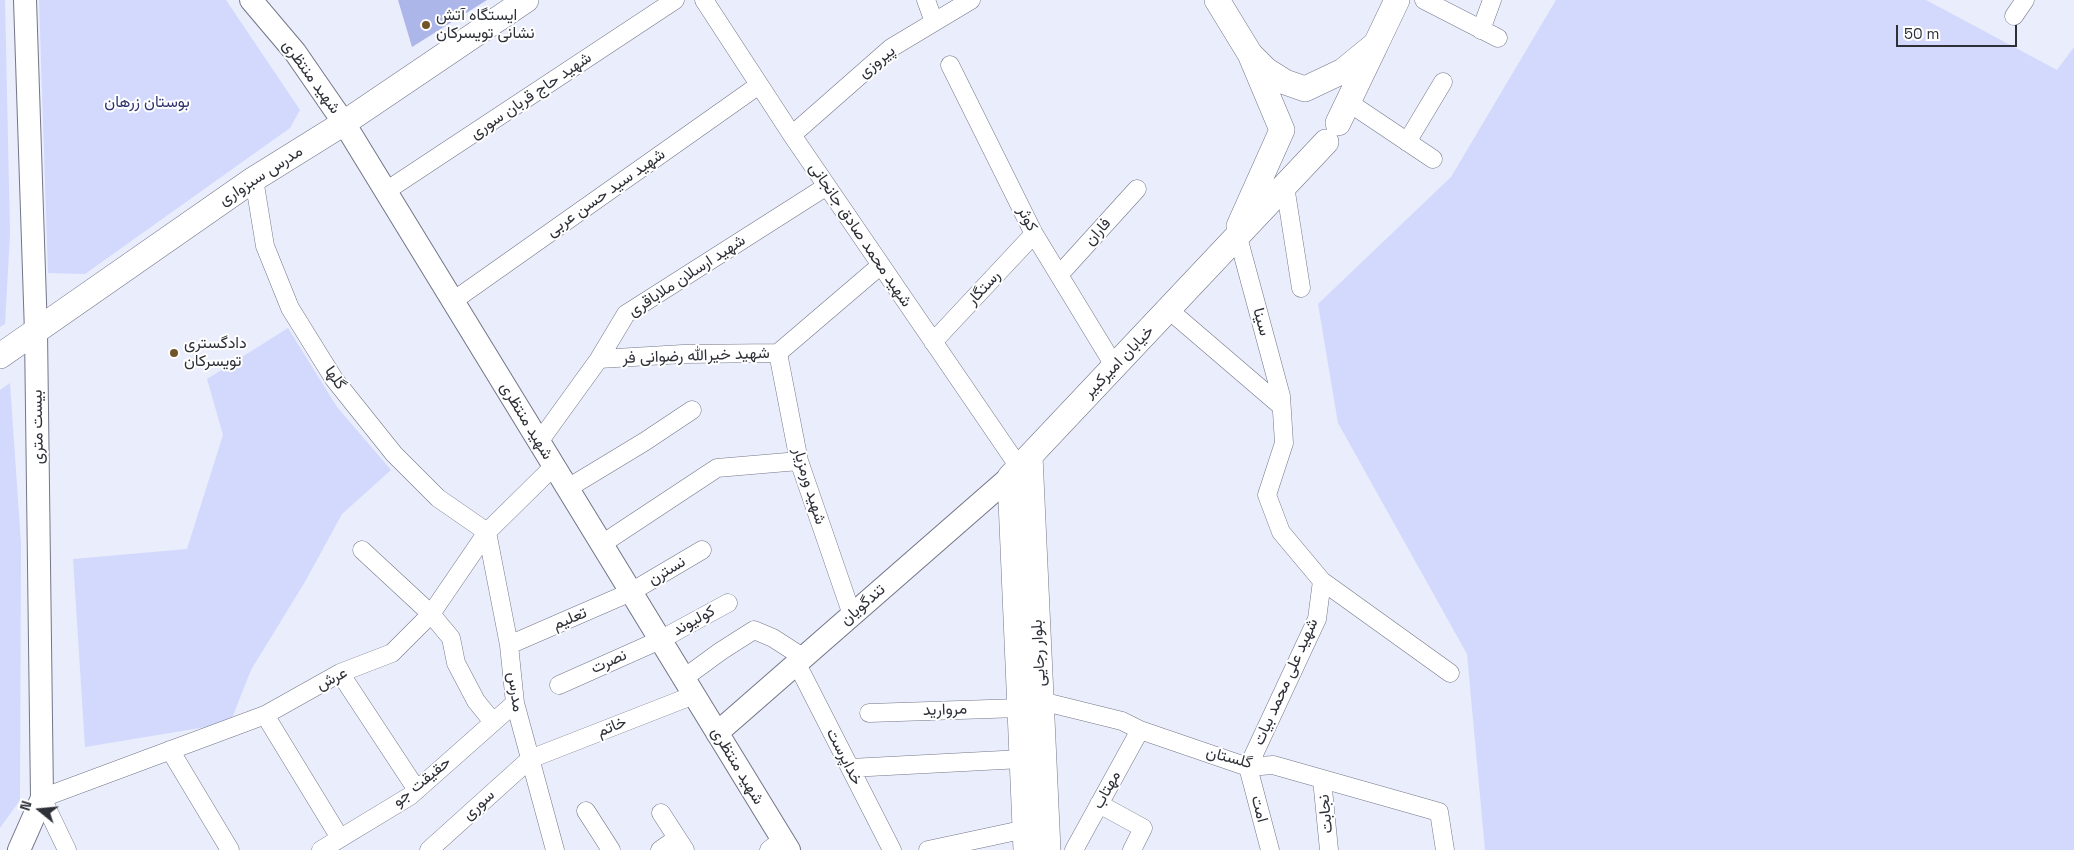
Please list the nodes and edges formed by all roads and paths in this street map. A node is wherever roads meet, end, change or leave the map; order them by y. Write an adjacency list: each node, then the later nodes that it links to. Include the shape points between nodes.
1 (25, 0): 41 (street, بیست متری)
2 (251, 0): 24 (street, شهید منتظری, via 295,52)
3 (526, 0): 24 (main road, مدرس سبزواری)
4 (675, 0): 33 (street, شهید حاج قربان سوری)
5 (704, 0): 21 (street, شهید محمد صادق جانجانی)
6 (926, 0): 14 (street)
7 (971, 0): 14 (street, پیروزی)
8 (1217, 0): 18 (main road)
9 (1397, 0): 17 (main road)
10 (1424, 0): 15 (street)
11 (1492, 0): 15 (street)
12 (2025, 0): 13 (street)
13 (2014, 16)
14 (934, 22): 26 (street, پیروزی, via 891,48)
15 (1481, 30): 16 (street)
16 (1498, 38)
17 (1376, 44): 22 (main road, via 1343,70); 23 (main road, خیابان امیرکبیر)
18 (1250, 54): 22 (main road, via 1284,82); 25 (main road)
19 (950, 65): 34 (street, کوثر)
20 (1443, 82): 27 (street)
21 (759, 85): 26 (street, شهید محمد صادق جانجانی); 39 (street, شهید سید حسن عربی)
22 (1305, 90): 23 (main road, via 1327,95 1336,108); 25 (main road, via 1291,95 1282,107)
23 (1337, 122): 25 (main road, via 1312,148 1297,146); 27 (street); 31 (main road, خیابان امیرکبیر)
24 (344, 123): 29 (main road, مدرس سبزواری); 33 (street, شهید منتظری)
25 (1282, 130): 35 (main road)
26 (792, 135): 30 (street, شهید محمد صادق جانجانی)
27 (1407, 142): 28 (street)
28 (1433, 159)
29 (254, 179): 41 (main road, مدرس سبزواری); 54 (street, گلها, via 266,246 290,308 334,379 394,454 438,498)
30 (827, 186): 36 (street, شهید محمد صادق جانجانی); 45 (street, شهید ارسلان ملاباقری, via 626,314)
31 (1285, 186): 35 (main road, خیابان امیرکبیر); 38 (street)
32 (1137, 189): 37 (street, فاران)
33 (386, 191): 39 (street, شهید منتظری)
34 (1034, 234): 37 (street, کوثر); 42 (street, رستگار)
35 (1234, 242): 40 (main road, خیابان امیرکبیر); 47 (street, سینا, via 1281,396)
36 (881, 265): 42 (street, شهید محمد صادق جانجانی); 43 (street, شهید خیرالله رضوانی فر)
37 (1059, 275): 46 (street, کوثر)
38 (1301, 288)
39 (453, 301): 49 (street, شهید منتظری)
40 (1169, 310): 46 (main road, خیابان امیرکبیر); 47 (street)
41 (36, 332): 44 (main road, مدرس سبزواری); 84 (street, بیست متری)
42 (933, 342): 52 (street, شهید محمد صادق جانجانی)
43 (778, 353): 45 (street, شهید خیرالله رضوانی فر); 50 (street, شهید ورمزیار)
44 (0, 356)
45 (599, 359): 49 (street, شهید ارسلان ملاباقری)
46 (1115, 367): 52 (main road, خیابان امیرکبیر)
47 (1281, 406): 58 (street, via 1284,443 1267,496 1281,532)
48 (692, 410): 53 (street)
49 (539, 442): 51 (street, شهید منتظری)
50 (799, 461): 55 (street, via 717,468); 62 (street, شهید ورمزیار)
51 (554, 466): 53 (street, شهید منتظری); 54 (street, عرش)
52 (1020, 467): 62 (street, تندگویان); 71 (main road, بلوار رجایی)
53 (568, 488): 55 (street, شهید منتظری)
54 (487, 532): 61 (street, عرش); 64 (street, مدرس)
55 (602, 544): 59 (street, شهید منتظری)
56 (362, 550): 61 (street)
57 (702, 550): 59 (street, نسترن)
58 (1322, 582): 66 (street); 80 (street, شهید علی محمد بیات, via 1317,619)
59 (631, 592): 63 (street, شهید منتظری); 64 (street, تعلیم)
60 (728, 603): 63 (street, کولیوند)
61 (430, 614): 67 (street, عرش, via 392,653); 74 (street, via 451,638 456,663 476,701)
62 (852, 615): 65 (street, تندگویان)
63 (660, 640): 68 (street, نصرت); 69 (street, شهید منتظری)
64 (510, 645): 70 (street, مدرس)
65 (800, 661): 69 (street, خاتم, via 773,638 754,630 720,651); 76 (street, تندگویان); 81 (street, خداپرست)
66 (1450, 673)
67 (340, 674): 73 (street, عرش); 83 (street)
68 (559, 685)
69 (689, 686): 76 (street, شهید منتظری); 79 (street, خاتم)
70 (515, 703): 74 (street, حقیقت جو); 79 (street, مدرس)
71 (1031, 704): 72 (street, مروارید); 75 (street, گلستان, via 1122,721); 78 (main road, بلوار رجایی); 102 (main road, بلوار رجایی)
72 (869, 713)
73 (265, 714): 77 (street, عرش); 88 (street)
74 (493, 722): 83 (street, حقیقت جو)
75 (1140, 730): 80 (street, گلستان); 85 (street, مهتاب)
76 (717, 733): 91 (street, شهید منتظری)
77 (170, 750): 84 (street, عرش); 94 (street)
78 (1022, 759): 81 (street); 89 (main road, بلوار رجایی)
79 (530, 760): 96 (street, سوری); 97 (street, مدرس)
80 (1248, 767): 82 (street, گلستان, via 1274,765); 105 (street, امت)
81 (850, 768): 100 (street, خداپرست)
82 (1322, 779): 106 (street, نجابت); 107 (street, گلستان, via 1439,812)
83 (416, 790): 88 (street, حقیقت جو)
84 (42, 798): 92 (street, بیست متری); 93 (street)
85 (1099, 804): 103 (street, مهتاب); 104 (street, via 1143,828)
86 (586, 811): 98 (street)
87 (661, 813): 90 (street)
88 (340, 838): 95 (street, حقیقت جو)
89 (1026, 839): 101 (street)
90 (681, 844): 99 (street)
91 (780, 847)
92 (19, 850)
93 (67, 850)
94 (230, 850)
95 (322, 850)
96 (428, 850)
97 (555, 850)
98 (611, 850)
99 (660, 850)
100 (892, 850)
101 (928, 850)
102 (1048, 850)
103 (1074, 850)
104 (1132, 850)
105 (1270, 850)
106 (1329, 850)
107 (1445, 850)

